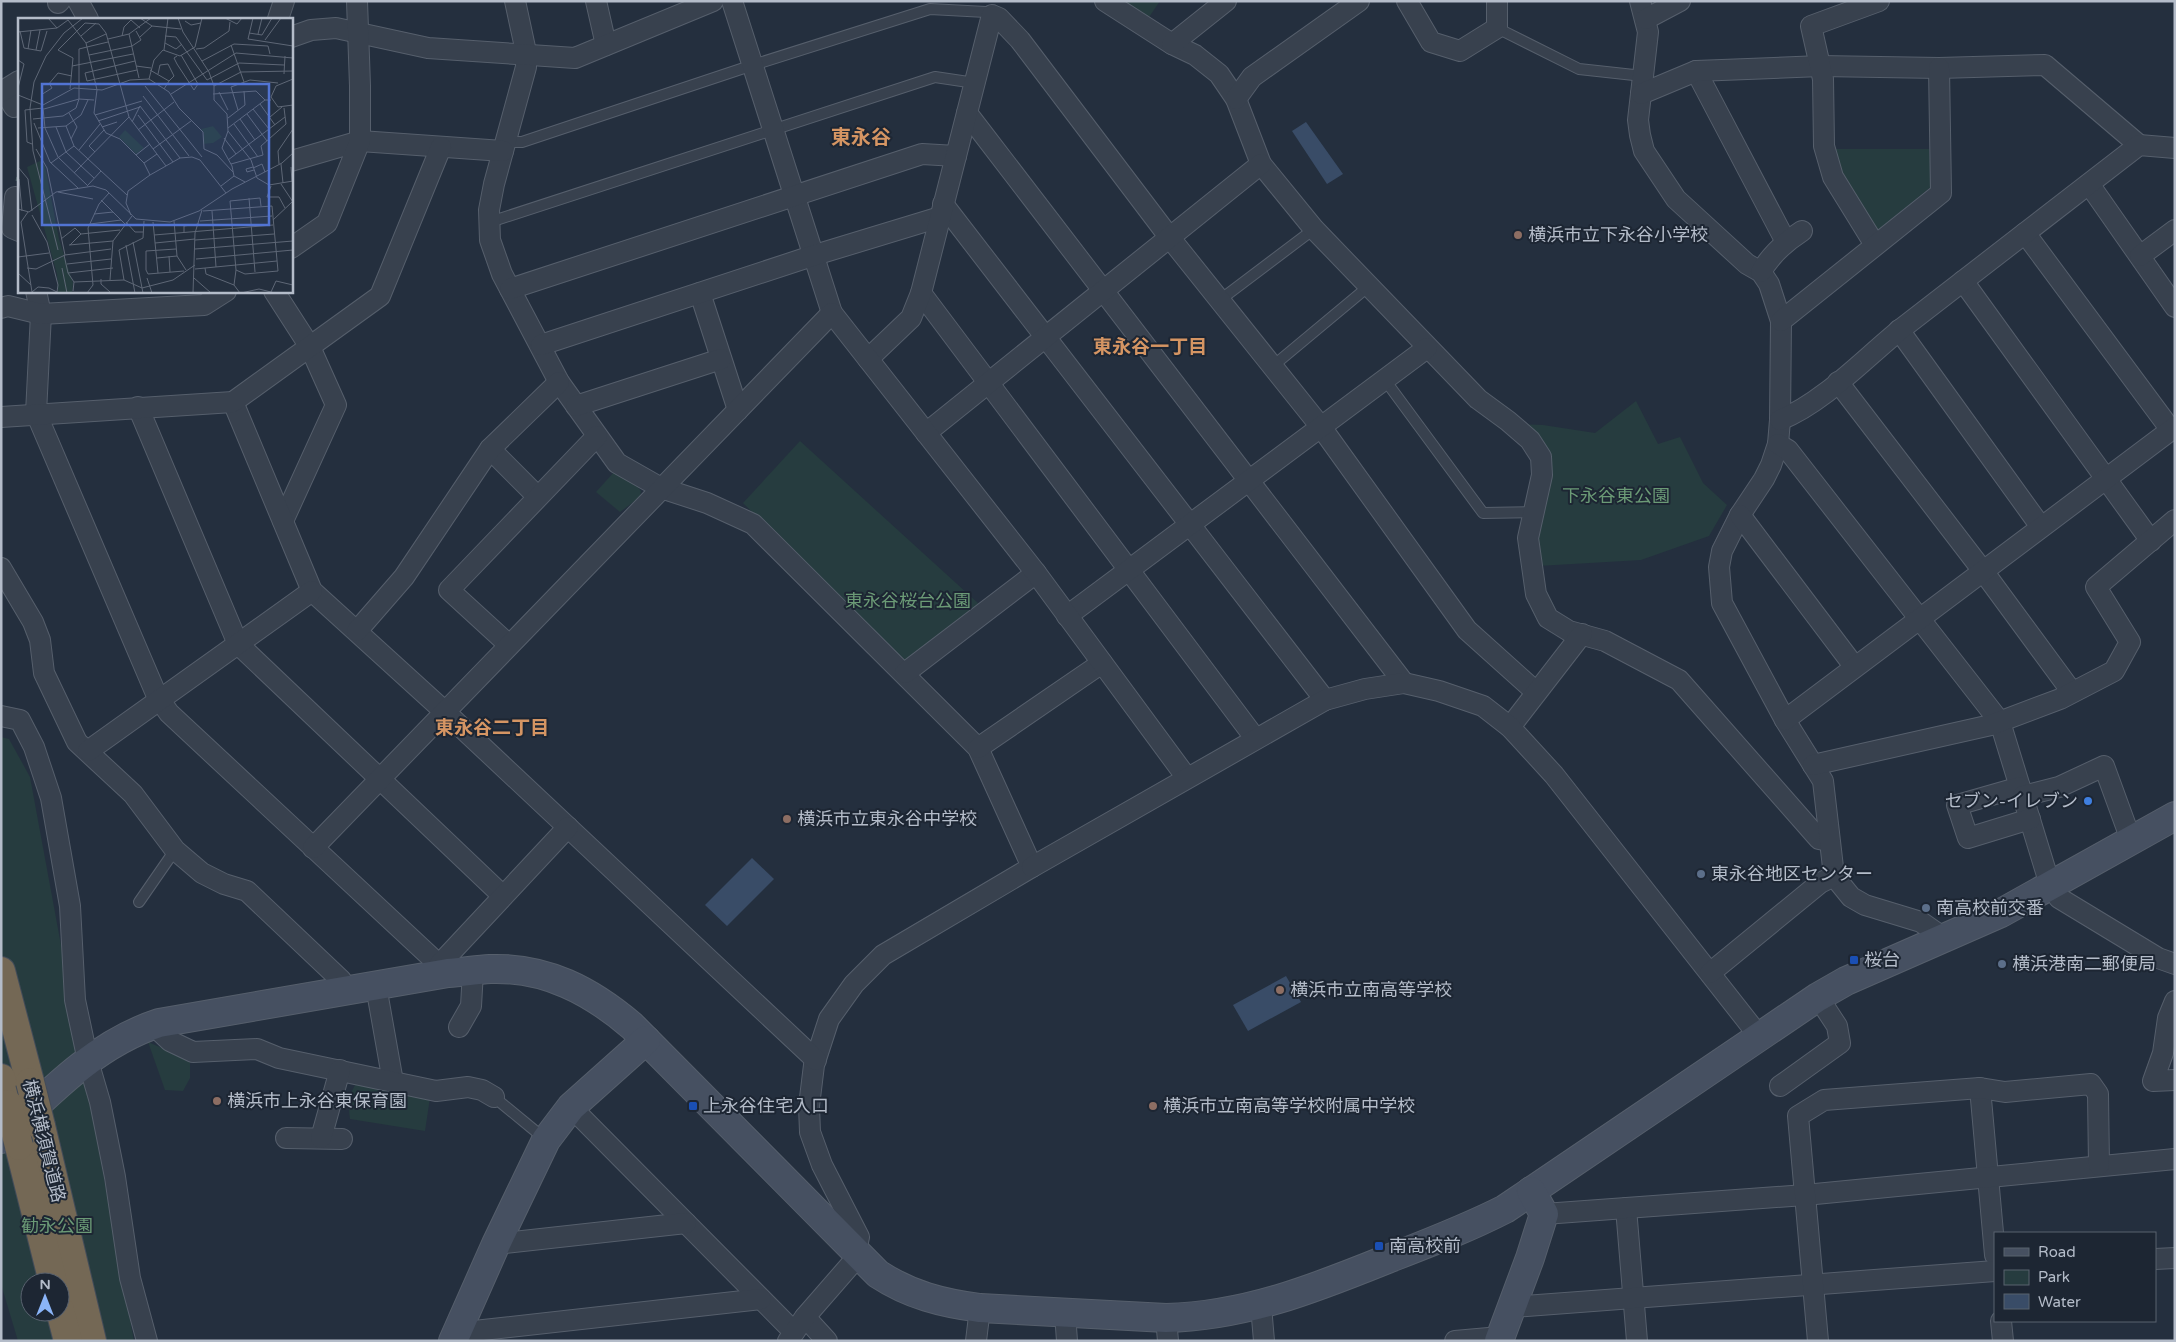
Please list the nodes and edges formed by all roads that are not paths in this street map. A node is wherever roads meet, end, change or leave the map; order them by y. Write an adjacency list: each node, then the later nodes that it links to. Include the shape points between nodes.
1 (78, 1): 17 (street)
2 (284, 1): 18 (street)
3 (357, 1): 20 (street)
4 (515, 1): 24 (street)
5 (596, 1): 23 (street)
6 (712, 1): 23 (street)
7 (732, 1): 25 (street)
8 (1105, 1): 22 (street)
9 (1226, 1): 22 (street)
10 (1359, 1): 32 (street, via 1252,76)
11 (1407, 1): 19 (street, via 1431,42 1460,51)
12 (1497, 1): 19 (street)
13 (1680, 1): 15 (street)
14 (1879, 1): 26 (street, via 1811,26)
15 (1643, 10): 30 (street, via 1648,32)
16 (992, 15): 25 (lane, via 930,9); 29 (street); 54 (street, via 1020,40)
17 (87, 18)
18 (278, 18)
19 (1497, 28): 30 (lane, via 1579,69)
20 (357, 31): 21 (street, via 336,28); 24 (street, via 428,48); 36 (street)
21 (292, 36)
22 (1172, 44): 32 (street, via 1195,55 1219,74)
23 (606, 45): 24 (street, via 575,58)
24 (526, 56): 39 (street, via 526,67)
25 (752, 65): 35 (street); 39 (lane)
26 (1821, 66): 27 (street); 28 (street); 56 (street, via 1824,79 1824,146 1832,177)
27 (1938, 68): 37 (street, via 2044,65); 56 (street, via 1941,193)
28 (1696, 71): 30 (street); 55 (street)
29 (974, 83): 34 (street); 35 (lane, via 935,77)
30 (1642, 85): 60 (street, via 1638,120 1644,151 1676,199 1747,264)
31 (8, 88): 33 (street)
32 (1236, 99): 43 (street)
33 (14, 108)
34 (967, 113): 41 (street); 64 (street)
35 (774, 130): 46 (street); 48 (lane)
36 (360, 141): 38 (street); 42 (street); 57 (street, via 327,223)
37 (2139, 145): 40 (street); 44 (street)
38 (441, 146): 39 (street); 80 (street, via 380,296)
39 (504, 146): 48 (street, via 489,210)
40 (2175, 148)
41 (956, 156): 46 (street, via 922,154); 47 (street)
42 (292, 161)
43 (1262, 164): 50 (street); 54 (street)
44 (2089, 184): 53 (street); 59 (street)
45 (13, 191): 49 (street)
46 (794, 195): 58 (street); 63 (street)
47 (942, 210): 58 (street); 69 (street); 78 (street)
48 (490, 222): 63 (street, via 490,240)
49 (11, 229)
50 (1314, 229): 62 (street); 71 (lane)
51 (2175, 230): 59 (street)
52 (1802, 231): 55 (street)
53 (2025, 233): 61 (street); 97 (street)
54 (1170, 238): 64 (street); 71 (street)
55 (1786, 242): 60 (street)
56 (1875, 244): 76 (street)
57 (292, 247)
58 (815, 255): 68 (street); 74 (street)
59 (2140, 256): 72 (street)
60 (1761, 272): 76 (street, via 1769,284)
61 (1963, 281): 77 (street); 102 (street)
62 (1369, 286): 81 (street); 84 (lane)
63 (510, 289): 79 (street)
64 (1103, 291): 78 (street); 103 (street)
65 (36, 292): 75 (street)
66 (223, 292): 70 (street)
67 (275, 292): 80 (street)
68 (700, 293): 79 (street); 82 (street)
69 (921, 293): 83 (street, via 911,318); 88 (street)
70 (207, 297): 75 (street, via 204,305)
71 (1220, 300): 84 (street)
72 (2175, 307)
73 (1, 308): 75 (street, via 8,306)
74 (832, 313): 83 (street); 92 (street)
75 (41, 314): 93 (street)
76 (1781, 321): 95 (street)
77 (1899, 330): 87 (street); 111 (street)
78 (1046, 337): 88 (street); 110 (street)
79 (540, 345): 86 (street)
80 (310, 347): 89 (street); 109 (street, via 336,405)
81 (1427, 348): 85 (street); 106 (street, via 1478,399 1530,440 1541,457 1542,476)
82 (722, 359): 90 (street); 92 (street)
83 (868, 359): 98 (street)
84 (1273, 366): 96 (street)
85 (1385, 380): 96 (street); 106 (lane, via 1483,513)
86 (559, 382): 90 (street); 101 (street)
87 (1838, 382): 95 (street, via 1795,414); 115 (street)
88 (988, 383): 98 (street); 114 (street)
89 (233, 402): 91 (street); 109 (street)
90 (576, 406): 99 (street)
91 (138, 407): 93 (street); 122 (street)
92 (738, 410): 104 (street)
93 (36, 413): 94 (street); 131 (street)
94 (1, 417)
95 (1780, 420): 100 (street)
96 (1321, 427): 103 (street); 128 (street, via 1467,630)
97 (2173, 429): 102 (street)
98 (926, 433): 116 (street)
99 (597, 436): 104 (street, via 617,463); 105 (street)
100 (1778, 444): 107 (street, via 1764,479); 119 (street, via 1788,450)
101 (490, 449): 105 (street); 120 (street, via 404,577)
102 (2106, 479): 111 (street); 112 (street)
103 (1249, 481): 110 (street); 127 (street)
104 (661, 488): 123 (street); 126 (street, via 707,503 752,524)
105 (537, 496): 123 (street, via 449,590)
106 (1535, 512): 121 (street, via 1528,538 1536,594 1548,618 1569,631)
107 (1740, 515): 125 (street); 134 (street, via 1722,551 1719,567 1722,604)
108 (2175, 520): 112 (street)
109 (283, 521): 117 (street)
110 (1190, 525): 114 (street); 130 (street)
111 (2041, 527): 115 (street)
112 (2151, 541): 129 (street, via 2096,587 2130,642 2114,671)
113 (1, 568): 139 (street, via 34,622 44,674 77,742)
114 (1129, 570): 118 (street); 137 (street)
115 (1983, 570): 119 (street); 129 (street)
116 (1036, 572): 118 (street); 126 (street)
117 (312, 591): 120 (street); 122 (street)
118 (1067, 616): 124 (street)
119 (1920, 618): 125 (street); 135 (street)
120 (357, 631): 132 (street)
121 (1582, 634): 128 (street); 148 (street, via 1604,641 1679,680 1819,839)
122 (238, 644): 131 (street); 141 (street)
123 (508, 646): 132 (street)
124 (1102, 663): 138 (street); 142 (street)
125 (1854, 666): 134 (street)
126 (905, 673): 138 (street)
127 (1404, 683): 130 (street); 136 (street, via 1483,706)
128 (1536, 692): 136 (street)
129 (2072, 692): 135 (street)
130 (1325, 700): 137 (street)
131 (160, 701): 139 (street); 149 (street)
132 (444, 711): 141 (street); 146 (street)
133 (1, 716): 170 (street, via 20,720 34,747 51,798 70,906 75,1000)
134 (1784, 720): 140 (street)
135 (2000, 722): 140 (street); 143 (street)
136 (1510, 726): 160 (street, via 1554,775)
137 (1255, 738): 142 (street)
138 (978, 748): 151 (street)
139 (88, 751): 150 (street, via 133,794)
140 (1813, 765): 148 (street, via 1822,781)
141 (379, 778): 149 (street); 154 (street)
142 (1188, 778): 151 (street)
143 (2021, 792): 145 (street); 145 (street, via 1957,805 1968,838); 147 (street, via 2059,788 2104,766)
144 (2175, 816): 147 (street)
145 (2030, 819): 153 (street)
146 (568, 827): 154 (street); 169 (street)
147 (2131, 840): 153 (street)
148 (1829, 841): 152 (street)
149 (313, 848): 158 (street)
150 (175, 850): 155 (lane); 162 (street, via 202,873 247,891 341,980)
151 (1032, 867): 169 (street, via 883,955 854,984 829,1019)
152 (1834, 876): 156 (street, via 1851,897 1865,905 1921,922); 160 (street, via 1820,883)
153 (2050, 885): 156 (street, via 2001,913); 157 (street, via 2059,898 2158,958)
154 (503, 896): 158 (street)
155 (139, 902)
156 (1944, 938): 163 (street, via 1846,980)
157 (2175, 964)
158 (453, 970): 161 (street); 166 (street, via 471,1006); 168 (street, via 491,969 568,983 613,1009)
159 (1, 971): 212 (highway, 横浜横須賀道路, bridge)
160 (1710, 973): 167 (street)
161 (376, 986): 162 (street); 174 (street)
162 (347, 991): 165 (street)
163 (1818, 997): 167 (street); 175 (street, via 1837,1026 1840,1043)
164 (2175, 1001): 173 (street, via 2153,1081)
165 (153, 1025): 170 (street, via 118,1040); 171 (street, via 170,1041 193,1052 257,1049 279,1058)
166 (459, 1027)
167 (1759, 1036): 188 (street)
168 (646, 1040): 178 (street); 193 (street)
169 (816, 1060): 193 (street, via 809,1106 810,1132 822,1165 859,1237)
170 (88, 1061): 183 (street, via 73,1071); 213 (street, via 115,1177 130,1278)
171 (340, 1070): 174 (street); 180 (street)
172 (1, 1078): 183 (highway, 横浜横須賀道路, bridge, via 8,1104)
173 (2175, 1080)
174 (394, 1082): 177 (street, via 436,1091 468,1087)
175 (1780, 1086)
176 (1980, 1088): 185 (street, via 2005,1092 2091,1084 2098,1094); 186 (street); 187 (street, via 1824,1100 1798,1116)
177 (494, 1097): 182 (lane)
178 (571, 1107): 182 (street); 190 (street)
179 (286, 1138): 180 (street)
180 (321, 1138): 181 (street)
181 (342, 1138)
182 (546, 1140): 191 (street)
183 (10, 1143): 197 (highway, 横浜横須賀道路)
184 (2175, 1159): 185 (street)
185 (2099, 1165): 186 (street)
186 (1987, 1176): 187 (street); 192 (street)
187 (1805, 1195): 189 (street); 198 (street)
188 (1537, 1203): 189 (street); 201 (street, via 1504,1209 1472,1226); 202 (street, via 1530,1258)
189 (1626, 1208): 199 (street)
190 (686, 1223): 191 (street); 200 (street)
191 (496, 1244): 209 (street)
192 (1994, 1245)
193 (858, 1253): 203 (street, via 878,1274 899,1287 942,1302); 207 (street)
194 (2175, 1258): 195 (street)
195 (2156, 1259)
196 (1994, 1271): 198 (street)
197 (50, 1272)
198 (1813, 1284): 199 (street); 220 (street)
199 (1633, 1298): 202 (street); 219 (street)
200 (761, 1299): 207 (street); 209 (street)
201 (1261, 1306): 208 (street, via 1195,1318); 217 (street)
202 (1512, 1306): 210 (street)
203 (980, 1308): 204 (street); 215 (street)
204 (1064, 1313): 208 (street); 216 (street)
205 (63, 1322): 211 (highway)
206 (2001, 1322): 221 (street)
207 (795, 1330): 214 (street)
208 (1167, 1330)
209 (454, 1337)
210 (1500, 1339): 218 (street)
211 (68, 1341)
212 (92, 1341)
213 (147, 1341)
214 (827, 1341)
215 (976, 1341)
216 (1068, 1341)
217 (1264, 1341)
218 (1455, 1341)
219 (1637, 1341)
220 (1818, 1341)
221 (2003, 1341)

